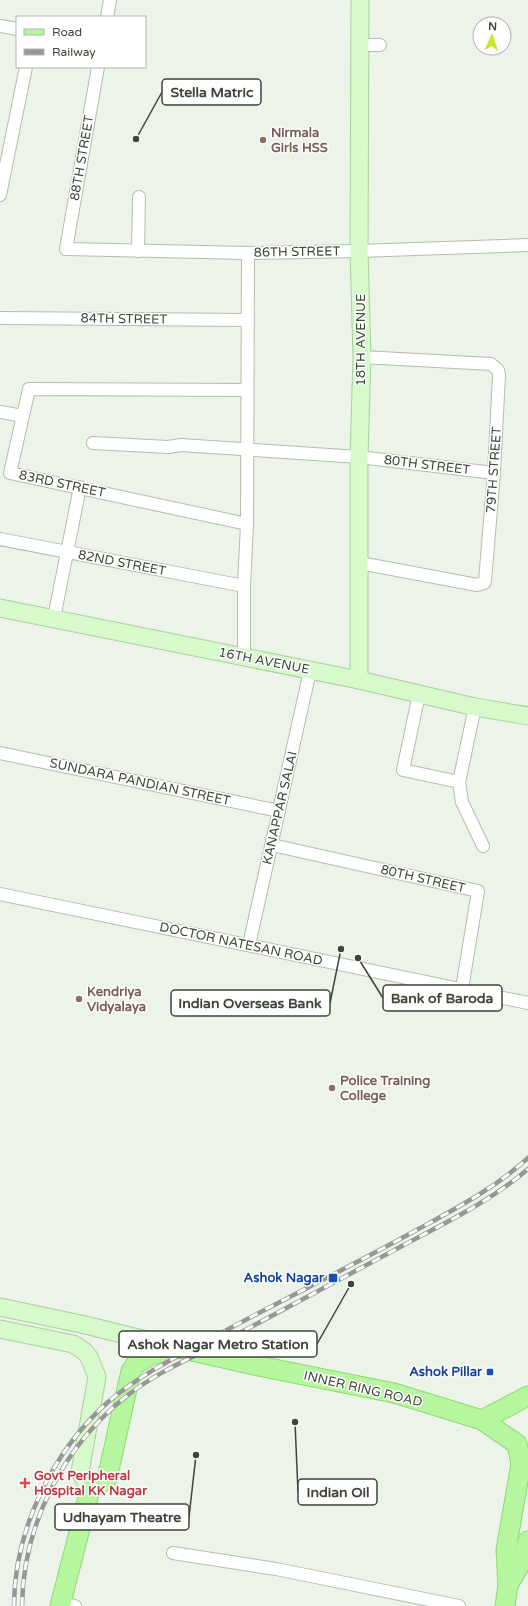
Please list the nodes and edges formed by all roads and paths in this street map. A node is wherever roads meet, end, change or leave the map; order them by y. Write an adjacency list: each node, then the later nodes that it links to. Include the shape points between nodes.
1 (110, 0): 3 (street)
2 (360, 0): 6 (street, 18TH AVENUE)
3 (106, 16)
4 (0, 26): 5 (street)
5 (16, 29)
6 (360, 45): 7 (street); 15 (street, 18TH AVENUE)
7 (380, 45)
8 (26, 68): 10 (street)
9 (98, 68): 13 (street, 88TH STREET)
10 (0, 195)
11 (138, 197): 14 (street)
12 (528, 245): 15 (street, 86TH STREET)
13 (66, 250): 14 (street, 86TH STREET)
14 (138, 250): 16 (street, 86TH STREET)
15 (359, 251): 16 (street, 86TH STREET); 19 (street, 18TH AVENUE)
16 (248, 253): 18 (street)
17 (0, 318): 18 (street, 84TH STREET)
18 (248, 320): 20 (street)
19 (362, 357): 25 (street, 18TH AVENUE); 26 (street, 79TH STREET, via 496,366 499,375)
20 (247, 390): 22 (street, 83RD STREET, via 29,389); 24 (street)
21 (0, 412): 22 (street)
22 (22, 416): 27 (street, 83RD STREET, via 10,473)
23 (93, 443): 24 (street, 80TH STREET)
24 (246, 449): 25 (street, 80TH STREET); 28 (street)
25 (359, 457): 26 (street, 80TH STREET); 31 (street, 18TH AVENUE)
26 (494, 473): 31 (street, 79TH STREET, via 484,583 477,585)
27 (80, 487): 28 (street, 83RD STREET); 30 (street)
28 (247, 524): 32 (street)
29 (0, 539): 30 (street, 82ND STREET)
30 (67, 552): 32 (street, 82ND STREET); 34 (street)
31 (360, 563): 37 (street, 18TH AVENUE)
32 (244, 586): 35 (street)
33 (0, 608): 34 (street, 16TH AVENUE)
34 (54, 618): 35 (street, 16TH AVENUE)
35 (244, 657): 36 (street, 16TH AVENUE)
36 (310, 670): 37 (street, 16TH AVENUE); 43 (street, KANAPPAR SALAI)
37 (360, 680): 38 (street, 16TH AVENUE)
38 (419, 694): 39 (street, 16TH AVENUE); 42 (street, via 403,770)
39 (475, 707): 40 (street, 16TH AVENUE); 42 (street)
40 (528, 716)
41 (0, 753): 43 (street, SUNDARA PANDIAN STREET)
42 (459, 782): 45 (street, via 462,802)
43 (279, 811): 44 (street, KANAPPAR SALAI)
44 (272, 845): 47 (street, KANAPPAR SALAI); 48 (street, 80TH STREET, via 478,891)
45 (483, 846)
46 (0, 894): 47 (street, DOCTOR NATESAN ROAD)
47 (249, 945): 48 (street, DOCTOR NATESAN ROAD)
48 (462, 990): 49 (street, DOCTOR NATESAN ROAD)
49 (528, 1003)
50 (0, 1307): 52 (street)
51 (0, 1329): 55 (street, via 73,1344 89,1357 97,1377 80,1472)
52 (179, 1348): 54 (main road, INNER RING ROAD, via 394,1393); 55 (main road, via 151,1355 136,1364 131,1372 107,1479)
53 (528, 1396): 54 (main road)
54 (482, 1420): 58 (main road, INNER RING ROAD, via 517,1444 521,1464 506,1550)
55 (90, 1490): 59 (main road)
56 (528, 1541): 58 (main road, INNER RING ROAD, via 521,1563)
57 (172, 1553): 60 (street, via 276,1569)
58 (508, 1585): 61 (main road, INNER RING ROAD)
59 (64, 1605)
60 (459, 1606)
61 (505, 1606)

